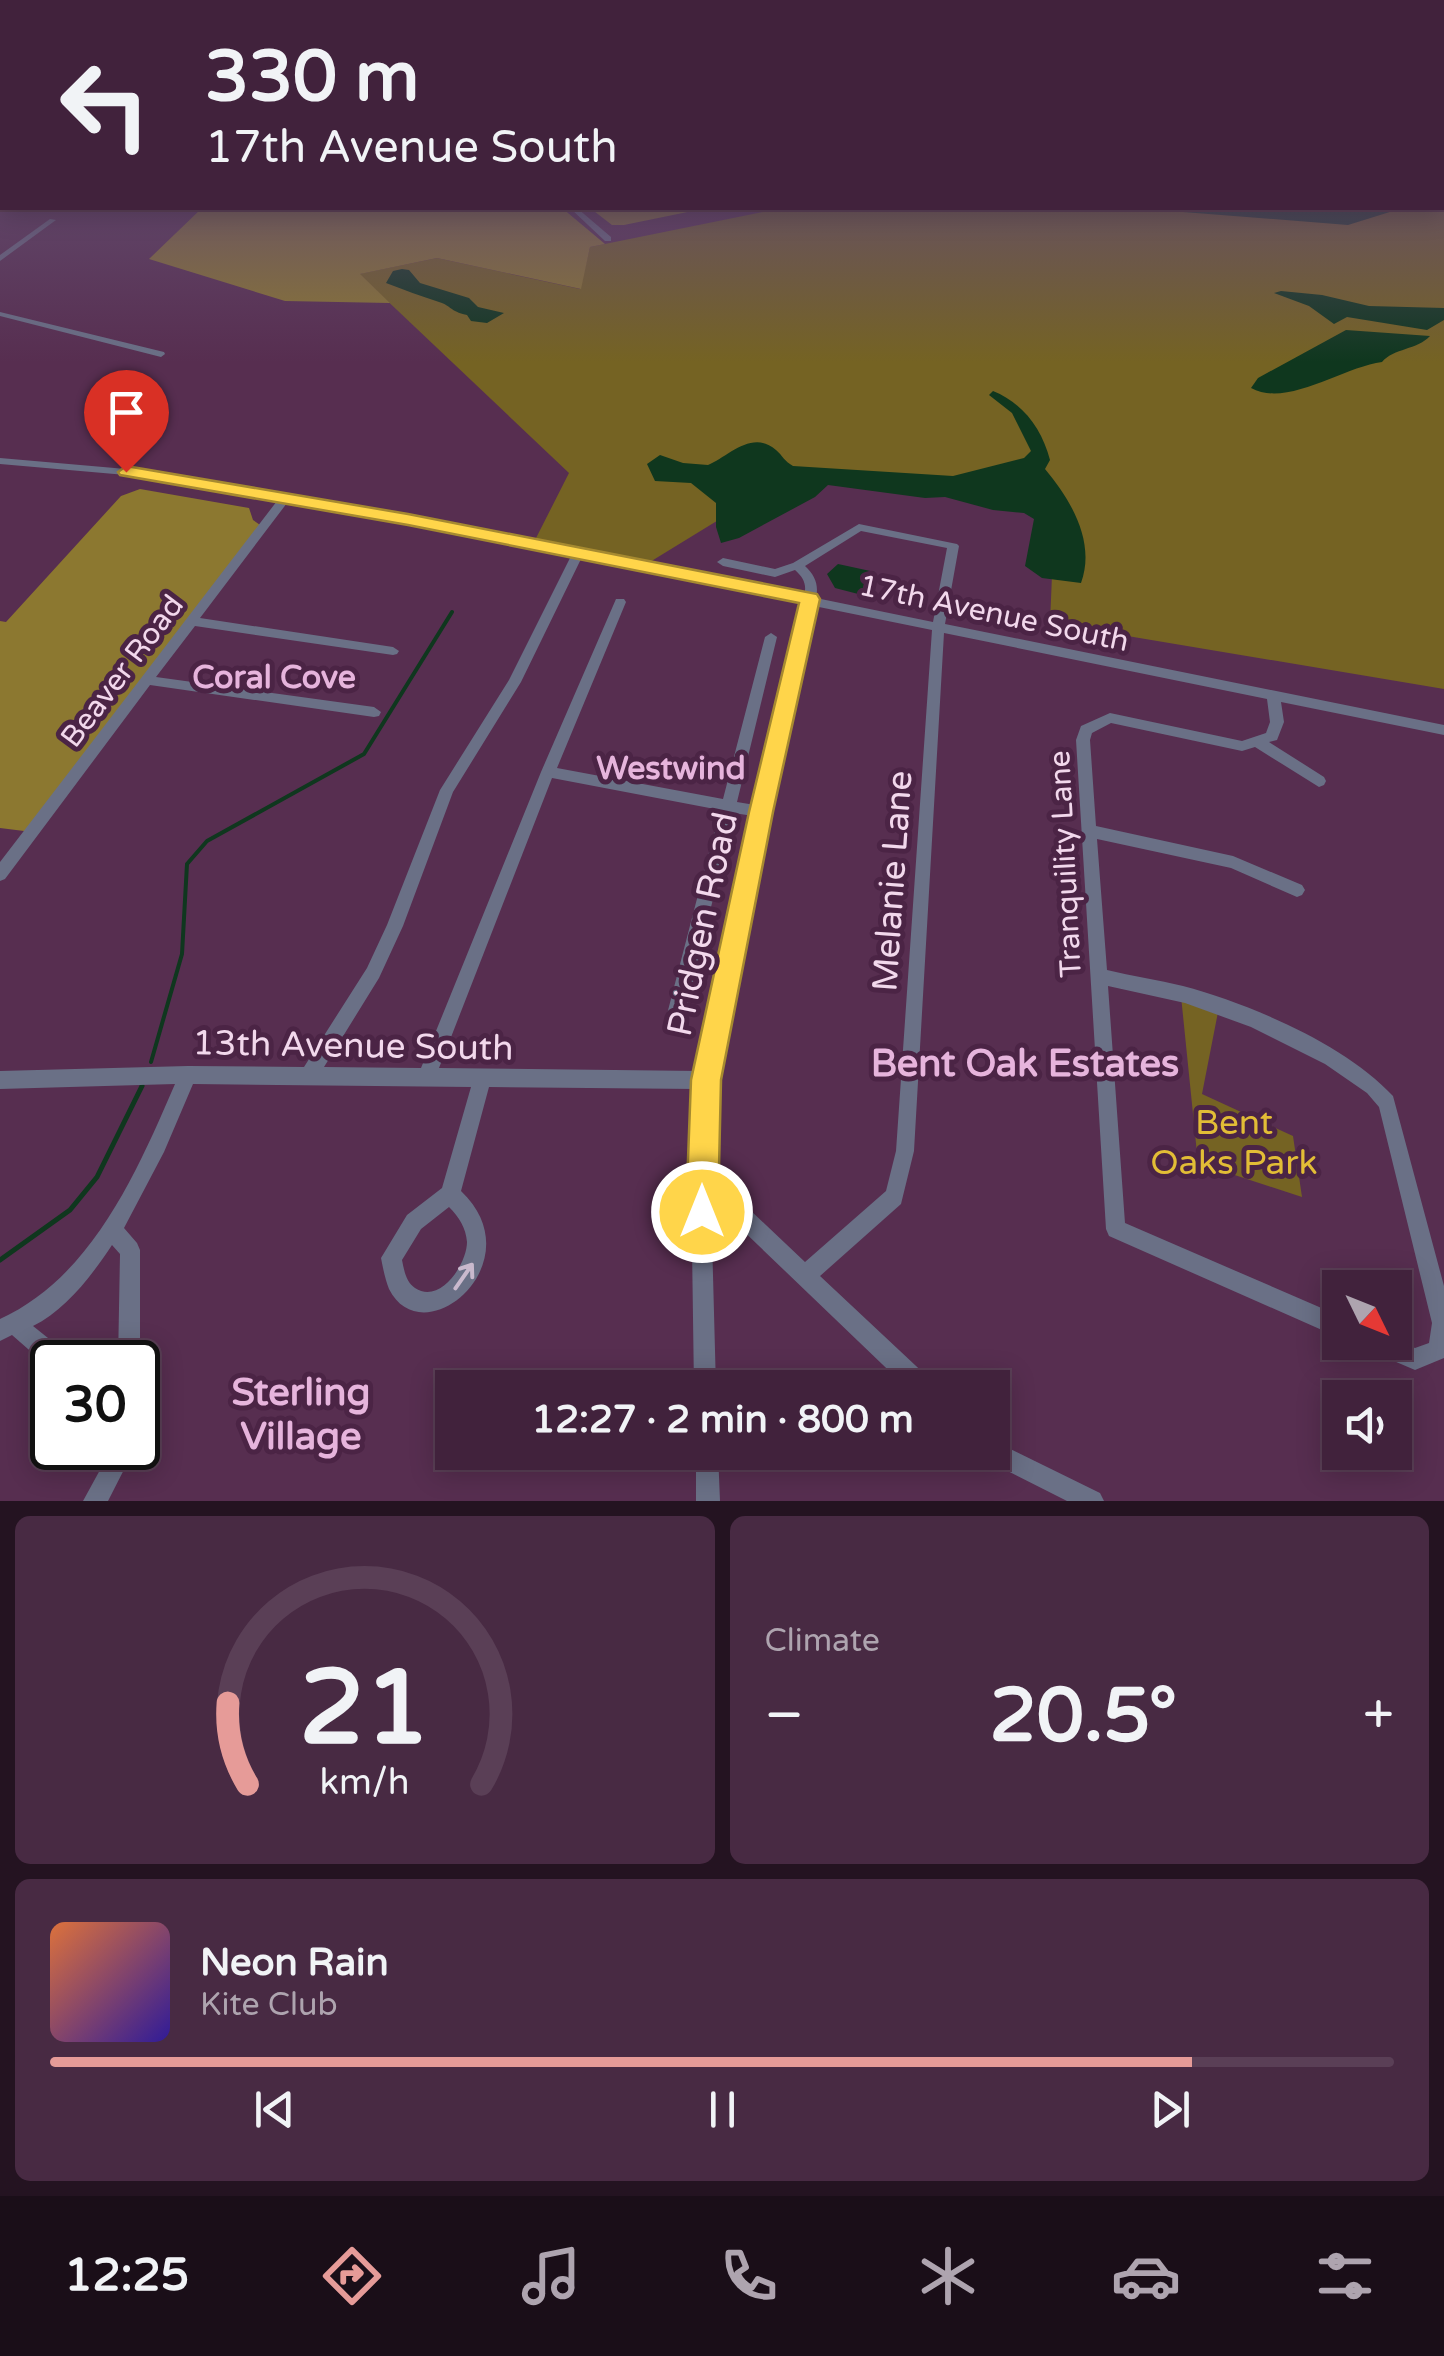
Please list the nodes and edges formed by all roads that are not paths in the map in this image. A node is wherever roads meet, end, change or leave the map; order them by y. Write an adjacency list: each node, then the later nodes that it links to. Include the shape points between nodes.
1 (49, 222): 4 (street)
2 (589, 222): 3 (street)
3 (608, 239)
4 (0, 259)
5 (0, 314): 6 (street)
6 (161, 354)
7 (0, 461): 8 (street, 17th Avenue South, via 126,472)
8 (285, 498): 9 (street, 17th Avenue South); 14 (street, Beaver Road)
9 (578, 553): 12 (street, 17th Avenue South); 33 (street, via 515,682 447,790 372,972)
10 (722, 562): 11 (street, via 775,574)
11 (797, 566): 12 (street, via 808,575); 15 (street, via 859,527 954,546)
12 (810, 599): 15 (street, 17th Avenue South); 26 (street, Pridgen Road)
13 (620, 602): 23 (street)
14 (192, 622): 17 (street); 18 (street, Beaver Road)
15 (938, 628): 19 (street, 17th Avenue South); 41 (street, Melanie Lane, via 905,1152 894,1197)
16 (771, 636): 25 (street)
17 (393, 650)
18 (145, 680): 20 (street); 28 (street, Beaver Road)
19 (1273, 695): 21 (street, 17th Avenue South); 22 (street, via 1272,736)
20 (374, 712)
21 (1444, 730)
22 (1259, 743): 24 (street); 27 (street, Tranquility Lane, via 1242,746 1110,718 1098,722 1083,740)
23 (548, 772): 25 (street); 34 (street)
24 (1319, 781)
25 (727, 806): 26 (street); 31 (street)
26 (761, 812): 37 (street, Pridgen Road)
27 (1089, 832): 29 (street, via 1233,862); 30 (street, Tranquility Lane)
28 (0, 874)
29 (1298, 890)
30 (1099, 976): 42 (street, Tranquility Lane, via 1116,1230); 46 (street, via 1210,1002 1348,1066 1374,1085 1386,1102 1443,1323)
31 (674, 1022)
32 (188, 1075): 33 (street, 13th Avenue South); 35 (street, 13th Avenue South); 40 (street, via 150,1167)
33 (309, 1076): 34 (street, 13th Avenue South)
34 (426, 1078): 36 (street, 13th Avenue South)
35 (0, 1080)
36 (482, 1080): 37 (street, 13th Avenue South); 39 (street)
37 (706, 1080): 38 (street, Pridgen Road)
38 (701, 1176): 41 (street); 48 (street, Pridgen Road)
39 (450, 1194): 39 (street, one-way to 39, via 414,1222 390,1258 396,1286 408,1298 444,1300 474,1264 470,1215)
40 (111, 1229): 43 (street, via 65,1288); 44 (street, via 130,1250)
41 (805, 1276): 49 (street)
42 (1322, 1319)
43 (8, 1327): 45 (street)
44 (128, 1340)
45 (30, 1342)
46 (1441, 1353): 47 (street)
47 (1412, 1359)
48 (705, 1370)
49 (904, 1370)
50 (1010, 1459): 55 (street)
51 (112, 1470): 53 (street)
52 (707, 1470): 54 (street)
53 (95, 1501)
54 (708, 1501)
55 (1092, 1501)

